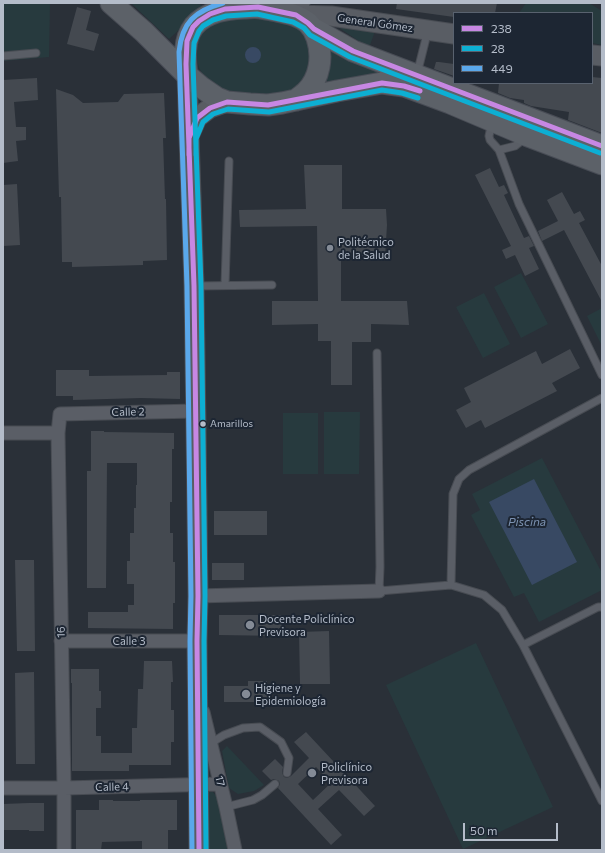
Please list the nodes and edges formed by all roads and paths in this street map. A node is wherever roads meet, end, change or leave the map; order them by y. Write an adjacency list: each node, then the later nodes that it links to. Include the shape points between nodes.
1 (112, 3): 8 (main road)
2 (250, 5): 3 (main road); 4 (main road, via 210,14)
3 (298, 9): 5 (main road); 6 (main road, General Gómez)
4 (193, 27): 8 (main road); 11 (main road, via 187,41)
5 (314, 29): 12 (main road, via 353,51); 13 (main road, via 319,44 318,71 306,92)
6 (428, 30): 7 (main road, General Gómez); 12 (lane)
7 (453, 34)
8 (164, 52): 11 (main road)
9 (36, 53): 10 (lane)
10 (3, 56)
11 (187, 75): 14 (main road, via 201,87); 17 (main road)
12 (417, 75): 18 (main road)
13 (296, 100): 14 (main road, via 268,105); 15 (main road, via 368,85 394,84)
14 (227, 102): 17 (main road, via 210,108 197,118)
15 (492, 120): 16 (main road); 19 (lane, via 489,136)
16 (528, 136): 19 (lane, via 515,146); 21 (main road)
17 (189, 138): 24 (main road)
18 (602, 146)
19 (499, 150): 26 (lane, via 519,204)
20 (229, 161): 23 (lane)
21 (602, 164)
22 (272, 284): 23 (lane)
23 (225, 285): 24 (lane)
24 (194, 286): 28 (main road)
25 (377, 353): 33 (lane)
26 (602, 375)
27 (602, 398): 32 (lane, via 470,470 459,480 453,494)
28 (196, 411): 29 (street, Calle 2); 34 (main road)
29 (60, 414): 30 (street, 16)
30 (58, 432): 31 (street); 36 (street, 16)
31 (3, 433)
32 (451, 585): 33 (lane); 38 (lane, via 484,595 502,610)
33 (379, 591): 34 (street)
34 (198, 596): 37 (main road)
35 (602, 607): 38 (lane)
36 (61, 641): 37 (street, Calle 3); 46 (street, 16)
37 (197, 641): 39 (main road)
38 (523, 645): 47 (lane)
39 (198, 689): 40 (street, 17); 44 (main road)
40 (211, 743): 41 (lane, via 243,728 260,727 281,742 290,758); 42 (street, 17)
41 (288, 772)
42 (220, 784): 44 (street, Calle 4); 48 (street, 17)
43 (275, 784): 48 (lane, via 253,800)
44 (199, 785): 46 (street, Calle 4); 50 (main road)
45 (3, 788): 46 (street, Calle 4)
46 (64, 788): 49 (street, 16)
47 (602, 801)
48 (226, 807): 51 (street, 17)
49 (64, 850)
50 (199, 850)
51 (235, 850)

